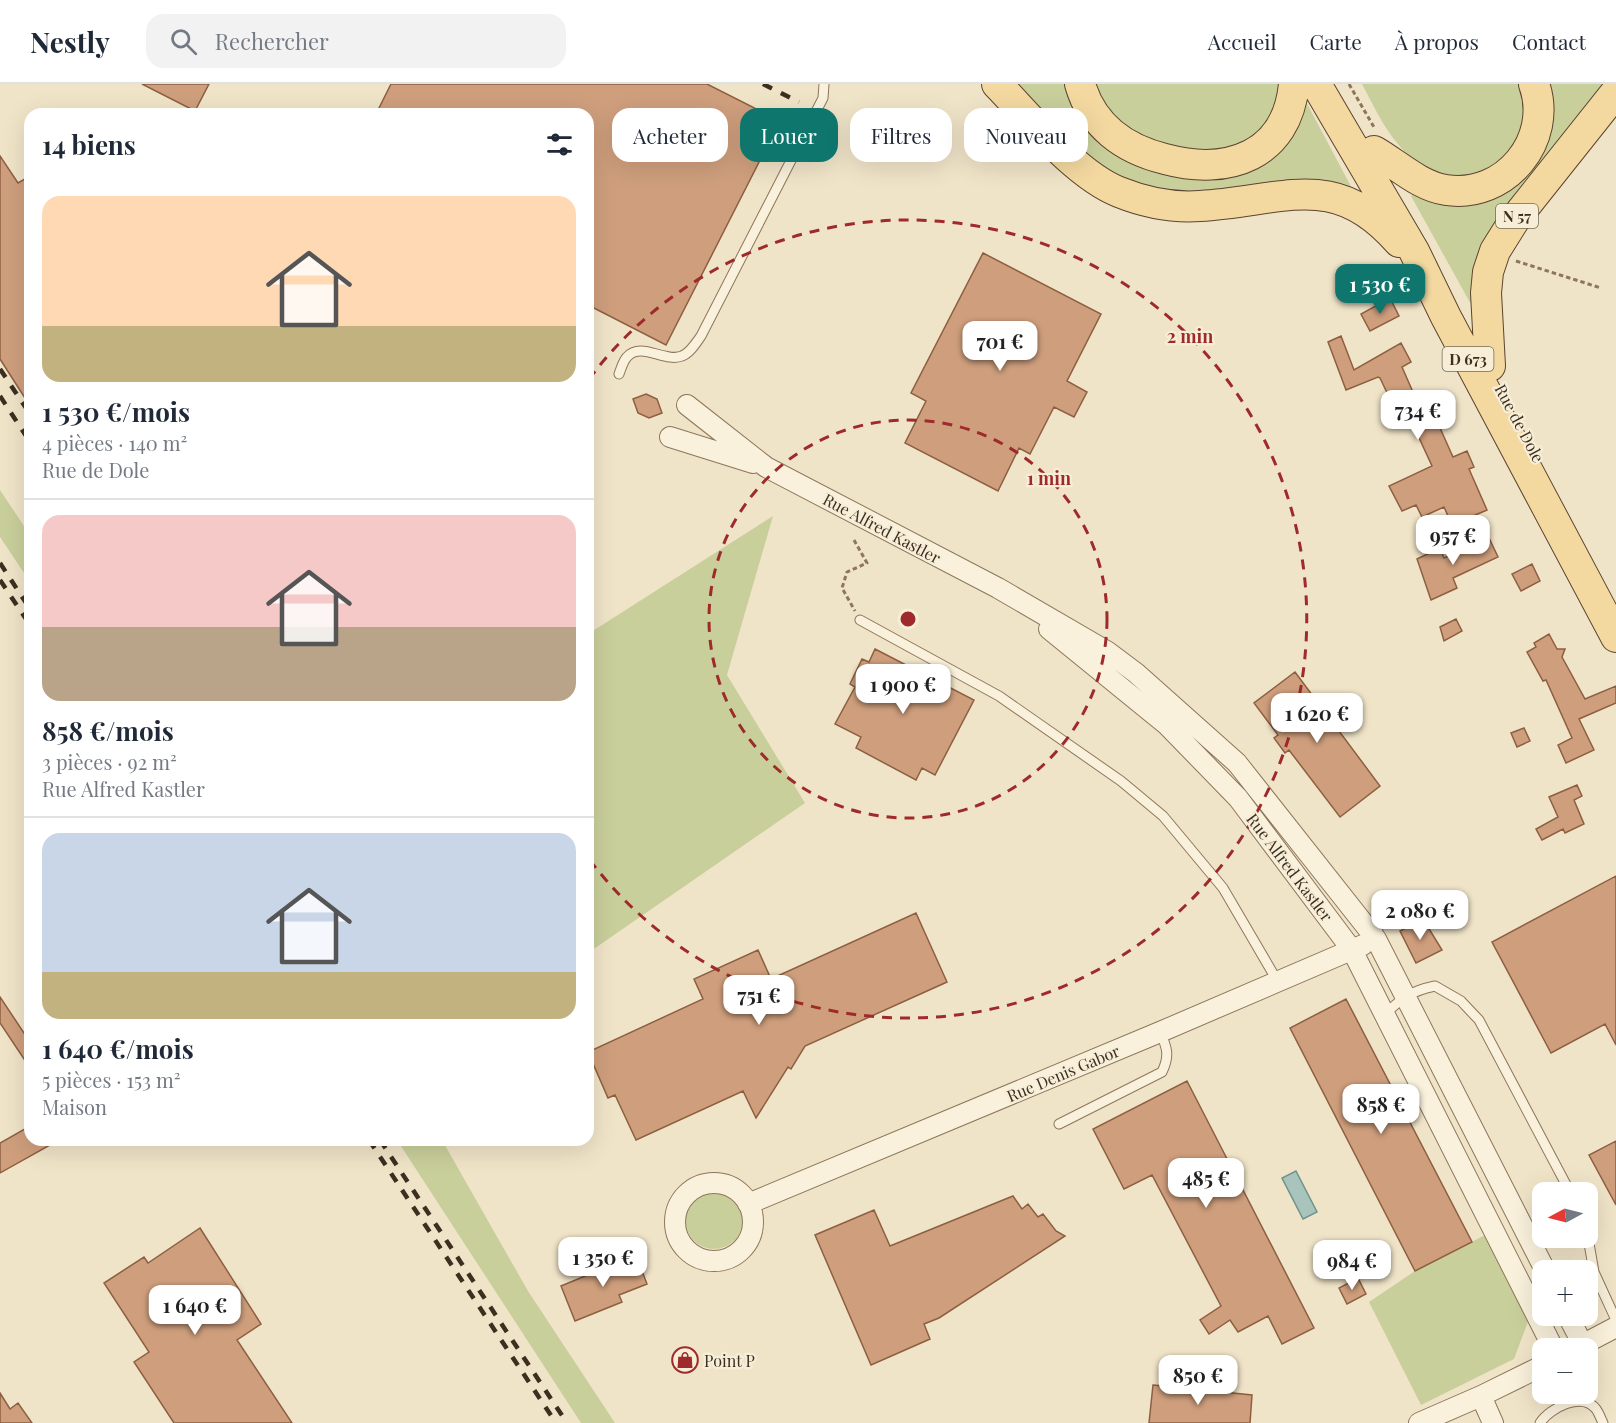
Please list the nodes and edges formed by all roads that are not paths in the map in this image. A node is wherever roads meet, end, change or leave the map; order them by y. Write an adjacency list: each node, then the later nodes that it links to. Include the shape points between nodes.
1 (824, 84): 13 (lane, via 823,98 701,336 681,357 633,352 626,357)
2 (997, 84): 10 (main road, via 1079,168 1119,192 1183,207 1312,194 1332,197)
3 (1080, 84): 4 (main road, via 1099,123 1126,145 1174,162 1210,166 1242,160 1266,145 1286,118)
4 (1294, 84)
5 (1316, 84): 9 (main road, Rue de Dole / D 673)
6 (1338, 84): 9 (main road, Rue de Dole / D 673)
7 (1534, 84): 9 (main road, via 1539,113 1532,143 1516,168 1488,185 1470,190 1431,186)
8 (1616, 92): 12 (main road, N 57, via 1515,219 1495,251 1486,293)
9 (1371, 148): 10 (street, Rue de Dole); 11 (main road, Rue de Dole / D 673); 12 (main road, Rue de Dole / D 673)
10 (1366, 212): 11 (main road, via 1399,243)
11 (1446, 317): 20 (main road, Rue de Dole / D 673)
12 (1490, 366): 18 (main road, Rue de Dole / D 673)
13 (619, 374)
14 (687, 405): 16 (street, Rue Alfred Kastler)
15 (670, 437): 16 (street, Rue Alfred Kastler)
16 (766, 468): 17 (street, Rue Alfred Kastler)
17 (998, 588): 22 (street, Rue Alfred Kastler, via 1108,652 1237,763); 23 (street, Rue Alfred Kastler, via 1167,725 1238,798)
18 (1616, 603)
19 (860, 620): 24 (lane, via 999,696 1121,781 1163,816 1223,888)
20 (1616, 637)
21 (1379, 898): 22 (lane, via 1381,915)
22 (1376, 939): 23 (street, Rue Denis Gabor); 25 (street, Rue Alfred Kastler)
23 (1353, 950): 24 (street, Rue Denis Gabor); 26 (street, Rue Alfred Kastler)
24 (1278, 982): 27 (street, Rue Denis Gabor)
25 (1404, 997): 26 (lane); 29 (lane, via 1434,986 1461,1001 1479,1020); 32 (street, Rue Alfred Kastler)
26 (1385, 1014): 35 (street, Rue Alfred Kastler)
27 (1160, 1032): 28 (lane, via 1167,1050 1162,1072); 30 (street, Rue Denis Gabor)
28 (1059, 1124)
29 (1565, 1182)
30 (748, 1204)
31 (1590, 1248): 33 (lane, via 1594,1272)
32 (1540, 1260)
33 (1616, 1320)
34 (1616, 1327): 36 (street)
35 (1548, 1338)
36 (1596, 1338)
37 (1532, 1371): 38 (street)
38 (1481, 1396): 39 (street); 40 (street)
39 (1419, 1423)
40 (1493, 1423)
41 (1540, 1423): 42 (lane, via 1554,1409 1575,1402 1596,1408)
42 (1603, 1423)

